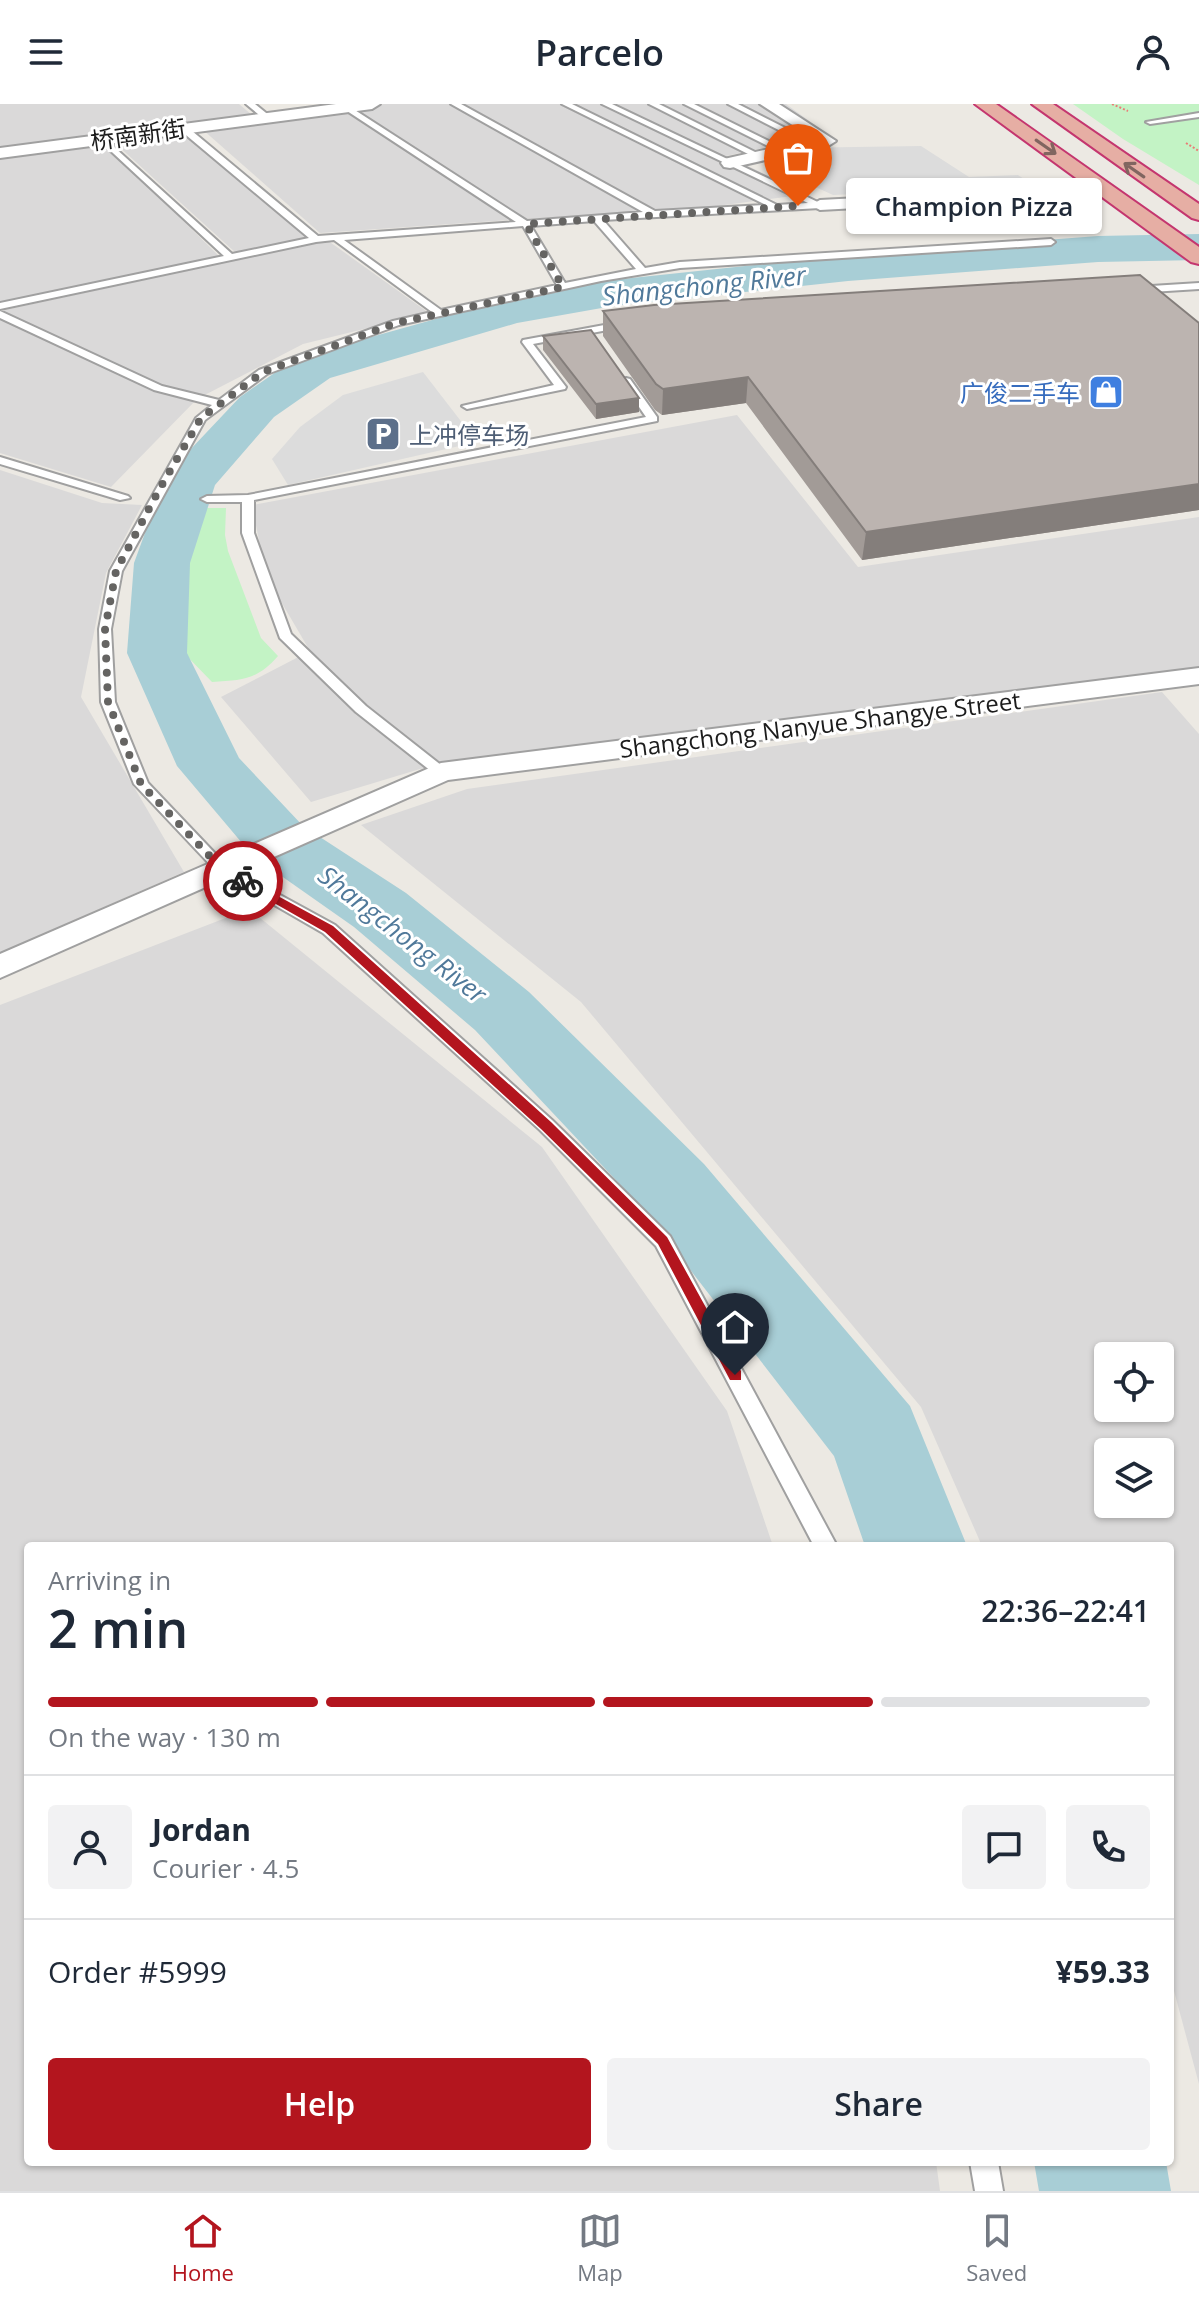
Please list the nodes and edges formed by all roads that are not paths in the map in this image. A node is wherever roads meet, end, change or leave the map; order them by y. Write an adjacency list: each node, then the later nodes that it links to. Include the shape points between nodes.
1 (250, 104): 14 (lane)
2 (372, 104): 12 (street, 桥南新街)
3 (455, 104): 26 (lane)
4 (566, 104): 25 (lane)
5 (606, 104): 22 (lane)
6 (653, 104): 21 (lane)
7 (688, 104): 19 (lane)
8 (732, 104): 18 (lane)
9 (768, 104): 18 (street, via 828,141)
10 (984, 104): 23 (highway, one-way to 23)
11 (1041, 104): 27 (highway, one-way to 11)
12 (347, 107): 14 (street, 桥南新街); 29 (lane)
13 (1199, 115): 15 (lane)
14 (267, 117): 16 (street, 桥南新街)
15 (1150, 122)
16 (183, 128): 17 (street, 桥南新街); 31 (lane)
17 (103, 139): 20 (street, 桥南新街); 33 (lane)
18 (815, 145): 19 (street)
19 (785, 151): 21 (street)
20 (0, 153)
21 (759, 156): 22 (street)
22 (730, 163): 24 (lane)
23 (1108, 190): 24 (street); 34 (highway)
24 (820, 205): 25 (lane)
25 (776, 207): 26 (lane)
26 (653, 214): 28 (lane)
27 (1199, 214)
28 (596, 218): 29 (lane); 35 (lane)
29 (526, 224): 30 (lane); 37 (lane)
30 (335, 237): 31 (lane); 40 (lane)
31 (316, 239): 33 (lane)
32 (1051, 242): 35 (lane, via 680,265)
33 (230, 257): 39 (lane)
34 (1199, 257)
35 (643, 272): 37 (lane)
36 (1199, 286): 38 (lane)
37 (563, 287): 40 (lane)
38 (1130, 290)
39 (0, 306)
40 (439, 313): 46 (lane, via 396,323 263,372)
41 (0, 314): 46 (lane, via 158,388)
42 (632, 323): 43 (lane)
43 (589, 329): 44 (lane); 47 (lane, via 527,342 561,387)
44 (598, 342)
45 (616, 367): 50 (lane, via 653,419)
46 (219, 403): 54 (lane, via 201,418 116,571 105,629 108,702 141,784)
47 (467, 406)
48 (0, 460): 49 (lane)
49 (124, 498)
50 (248, 498): 51 (lane); 53 (lane, via 248,533 285,635 361,709)
51 (207, 499)
52 (1196, 681): 53 (street, Shangchong Nanyue Shangye Street)
53 (441, 772): 54 (street, Shangchong Nanyue Shangye Street)
54 (222, 869): 55 (street, Shangchong Nanyue Shangye Street); 56 (lane, via 329,929 546,1125 663,1241)
55 (0, 967)
56 (824, 1542)
57 (985, 2166): 58 (lane)
58 (989, 2191)

